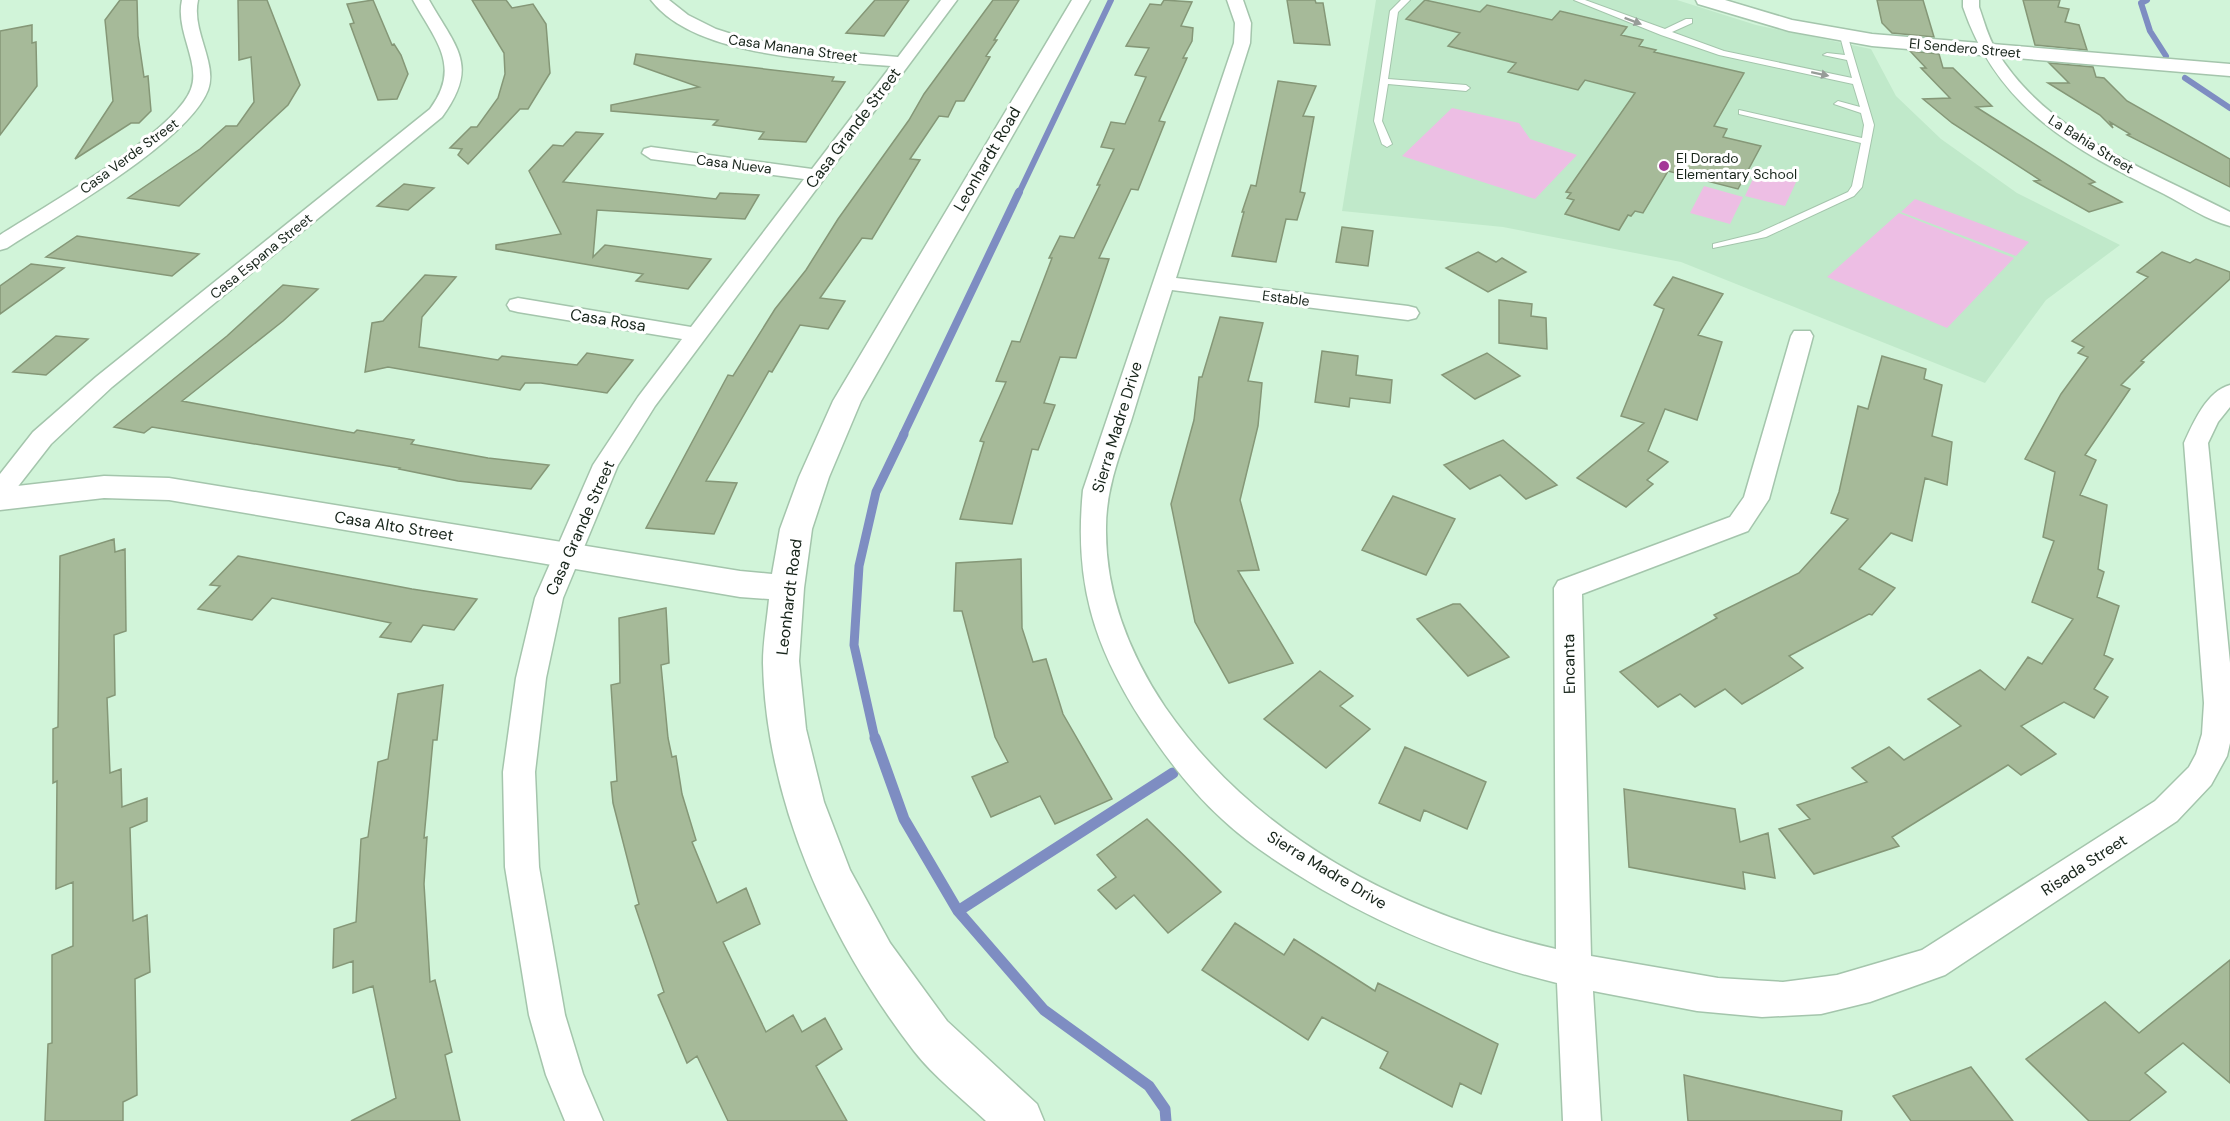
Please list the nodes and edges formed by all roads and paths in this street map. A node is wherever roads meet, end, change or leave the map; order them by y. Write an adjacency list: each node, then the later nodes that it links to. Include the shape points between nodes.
1 (190, 0): 30 (street, Casa Verde Street, via 186,16 202,71 190,109 145,148)
2 (421, 0): 38 (street, Casa Espana Street, via 456,69 452,90 436,113 104,382 42,438)
3 (659, 0): 17 (street, Casa Manana Street, via 683,21 726,39 782,50)
4 (949, 0): 17 (street, Casa Grande Street)
5 (1081, 0): 41 (street, Leonhardt Road, via 847,401 796,529)
6 (1235, 0): 32 (street, Sierra Madre Drive, via 1243,23 1242,43)
7 (1406, 0): 19 (lane, via 1394,11)
8 (1578, 0): 12 (lane, one-way to 12)
9 (1705, 0): 13 (street, El Sendero Street, via 1761,18)
10 (1971, 0): 14 (street, La Bahia Street)
11 (1689, 21): 12 (lane)
12 (1664, 33): 20 (lane, one-way to 20, via 1722,53)
13 (1844, 36): 14 (street, El Sendero Street); 16 (lane)
14 (1988, 50): 18 (street, El Sendero Street); 29 (street, La Bahia Street, via 2015,87 2058,125 2121,165)
15 (1827, 55): 16 (lane)
16 (1850, 58): 20 (lane)
17 (903, 62): 28 (street, Casa Grande Street)
18 (2230, 70)
19 (1384, 81): 21 (lane); 26 (lane, via 1378,122)
20 (1857, 82): 23 (lane)
21 (1466, 88)
22 (1838, 104): 23 (lane)
23 (1865, 111): 25 (lane, via 1869,125)
24 (1742, 112): 25 (lane)
25 (1866, 142): 31 (lane, via 1857,187 1851,194 1762,235)
26 (1387, 144)
27 (651, 153): 28 (street, Casa Nueva)
28 (817, 175): 35 (street, Casa Grande Street)
29 (2230, 220)
30 (0, 244)
31 (1717, 246)
32 (1164, 283): 34 (street, Estable); 42 (street, Sierra Madre Drive, via 1096,490 1091,520 1095,574 1106,620 1124,666 1144,701 1202,776 1249,822 1320,868 1379,903 1454,936)
33 (518, 305): 35 (street, Casa Rosa)
34 (1408, 313)
35 (698, 335): 40 (street, Casa Grande Street, via 646,402 606,465)
36 (1802, 336): 42 (street, Encanta, via 1755,499 1739,524 1568,588)
37 (2230, 392): 42 (street, Risada Street, via 2207,419 2196,443 2219,703 2217,734 2200,776 2166,811 1933,963 1897,977 1806,998 1762,1000 1695,993)
38 (0, 492)
39 (0, 499): 40 (street, Casa Alto Street, via 104,487 170,489)
40 (566, 555): 41 (street, Casa Alto Street, via 740,585); 43 (street, Casa Grande Street, via 549,598 531,678 519,772 522,867 547,1015)
41 (787, 588): 44 (street, Leonhardt Road, via 781,661 787,729 804,802 833,878 875,957 931,1037)
42 (1574, 970): 45 (street, Encanta)
43 (584, 1121)
44 (1020, 1121)
45 (1581, 1121)

